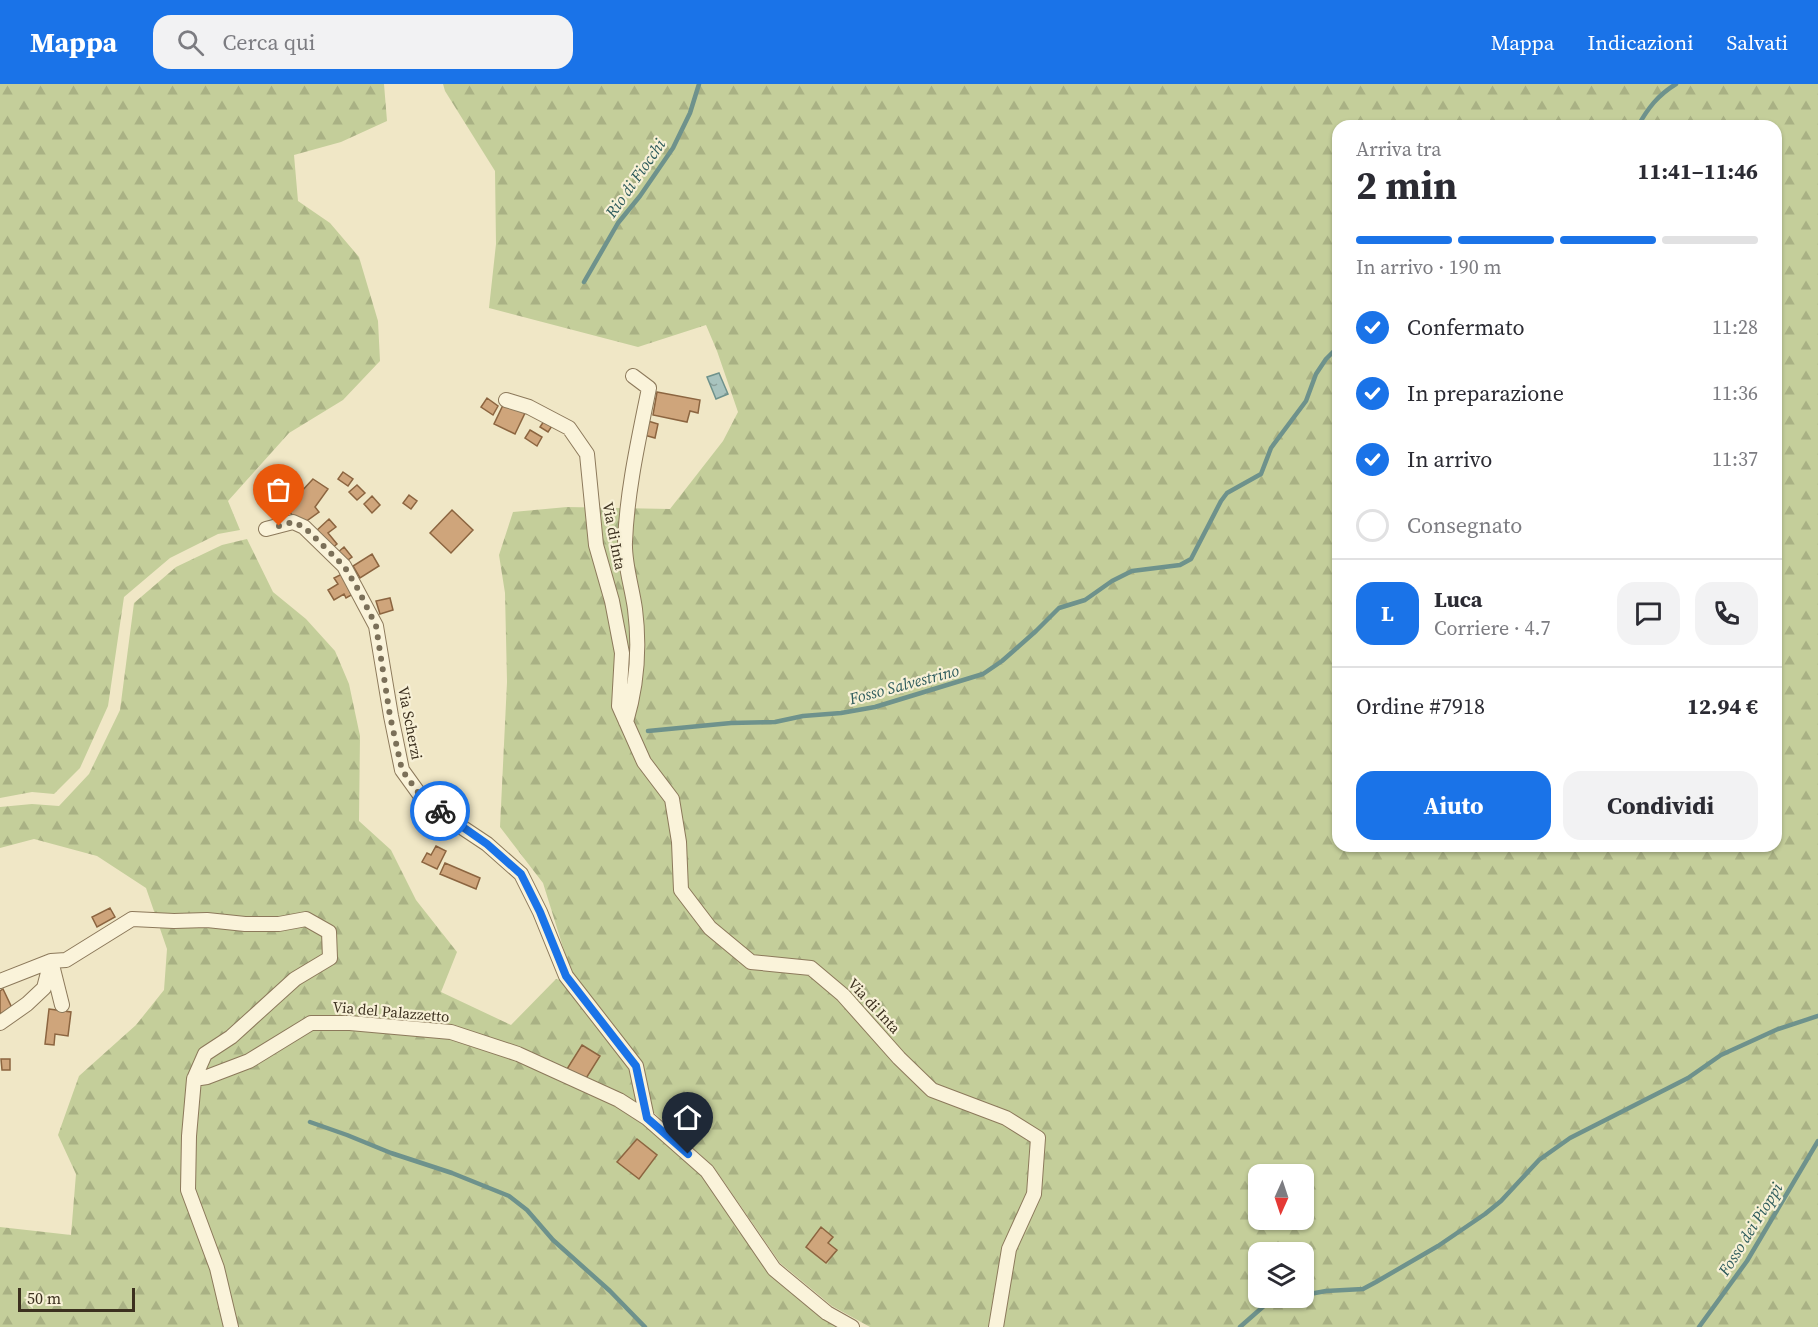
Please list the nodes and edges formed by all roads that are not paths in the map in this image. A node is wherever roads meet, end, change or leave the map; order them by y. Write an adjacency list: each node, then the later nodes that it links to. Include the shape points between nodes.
1 (633, 376): 4 (street, Via di Inta, via 650,388 630,489 625,544 639,650)
2 (506, 400): 4 (street, Via di Inta, via 569,428 587,454 596,545 622,653 619,706)
3 (266, 529): 10 (street, Via Scherzi, via 293,522 304,527 344,566 376,626 402,770 420,795 521,874 566,976 636,1066)
4 (626, 722): 13 (street, Via di Inta, via 644,762 672,799 681,890 710,928 751,962 811,968 843,995 932,1090 1006,1118 1038,1138 1034,1194 1009,1249)
5 (51, 962): 6 (street); 7 (street); 8 (street, via 44,988); 9 (street, via 66,960 132,919 279,924 306,919 329,932 330,958 295,979 231,1037 205,1054)
6 (0, 981)
7 (62, 1005)
8 (0, 1023)
9 (194, 1079): 10 (street, Via del Palazzetto, via 249,1061 311,1023 350,1023 451,1032 518,1054 619,1100); 11 (street, via 188,1190 217,1269)
10 (647, 1118): 12 (street, Via del Palazzetto, via 707,1171 774,1269 827,1313)
11 (231, 1327)
12 (852, 1327)
13 (996, 1327)

